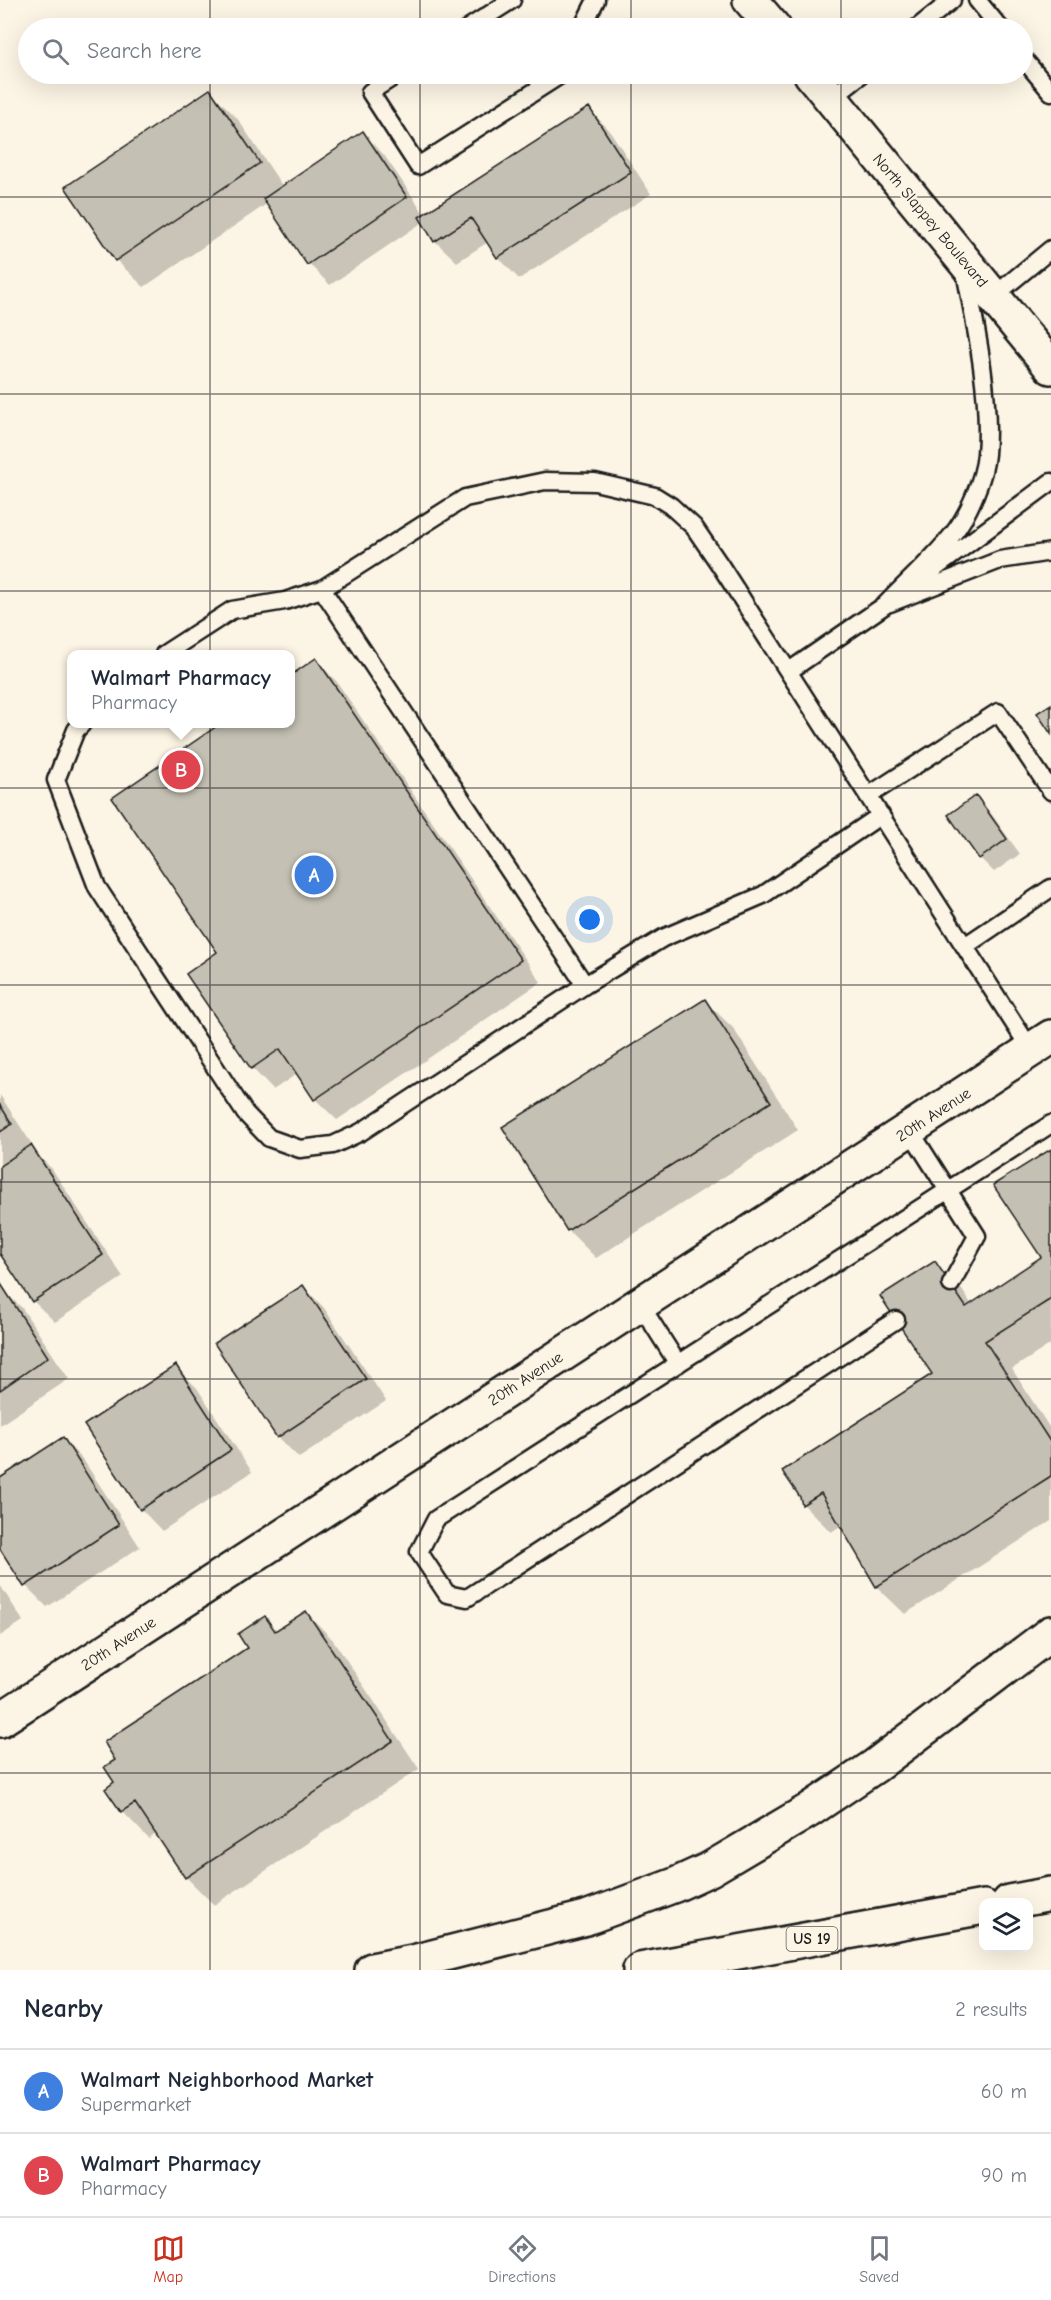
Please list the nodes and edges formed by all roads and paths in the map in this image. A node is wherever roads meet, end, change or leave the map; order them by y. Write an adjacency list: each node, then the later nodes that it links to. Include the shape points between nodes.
1 (512, 0): 6 (lane)
2 (750, 0): 8 (main road)
3 (952, 0): 9 (lane)
4 (977, 0): 10 (lane)
5 (593, 1): 7 (lane)
6 (484, 18)
7 (586, 18)
8 (765, 18)
9 (930, 18)
10 (992, 18)
11 (1033, 70): 16 (lane)
12 (382, 84): 13 (lane, via 370,92 418,166)
13 (546, 84)
14 (819, 84): 17 (main road, North Slappey Boulevard)
15 (849, 84): 17 (lane)
16 (1051, 92)
17 (831, 98): 19 (main road, North Slappey Boulevard)
18 (1051, 249): 20 (lane)
19 (962, 257): 20 (main road, North Slappey Boulevard); 25 (lane, via 980,351 986,456 977,491 954,533)
20 (994, 296): 21 (main road, North Slappey Boulevard)
21 (1051, 367)
22 (1051, 482): 25 (lane)
23 (1051, 552): 25 (lane, via 1000,560)
24 (322, 589): 26 (lane, via 285,601 232,610); 27 (lane, via 465,498 545,481 595,482 655,496 694,527); 34 (lane)
25 (886, 604): 27 (lane)
26 (170, 650)
27 (789, 671): 30 (lane)
28 (78, 728): 34 (lane, via 56,780 97,888 245,1113 269,1138 300,1149 333,1144 361,1132)
29 (1051, 791): 30 (lane, via 998,712)
30 (868, 796): 31 (lane)
31 (881, 815): 33 (lane); 34 (lane, via 763,895 663,938)
32 (1051, 888): 33 (lane)
33 (965, 946): 35 (lane)
34 (585, 985)
35 (1041, 1043): 37 (main road, 20th Avenue)
36 (1051, 1124): 38 (lane)
37 (909, 1129): 38 (lane); 40 (main road, 20th Avenue)
38 (948, 1190): 39 (lane, via 977,1236); 42 (lane)
39 (951, 1284)
40 (640, 1304): 42 (lane); 44 (main road, 20th Avenue)
41 (896, 1320): 42 (lane, via 467,1598 447,1594 418,1552 436,1520)
42 (678, 1364)
43 (1051, 1633): 48 (main road, via 875,1766 710,1869 586,1918)
44 (0, 1720)
45 (1051, 1894): 46 (main road)
46 (1030, 1898)
47 (979, 1909): 49 (main road, US 19)
48 (372, 1970)
49 (640, 1970)

